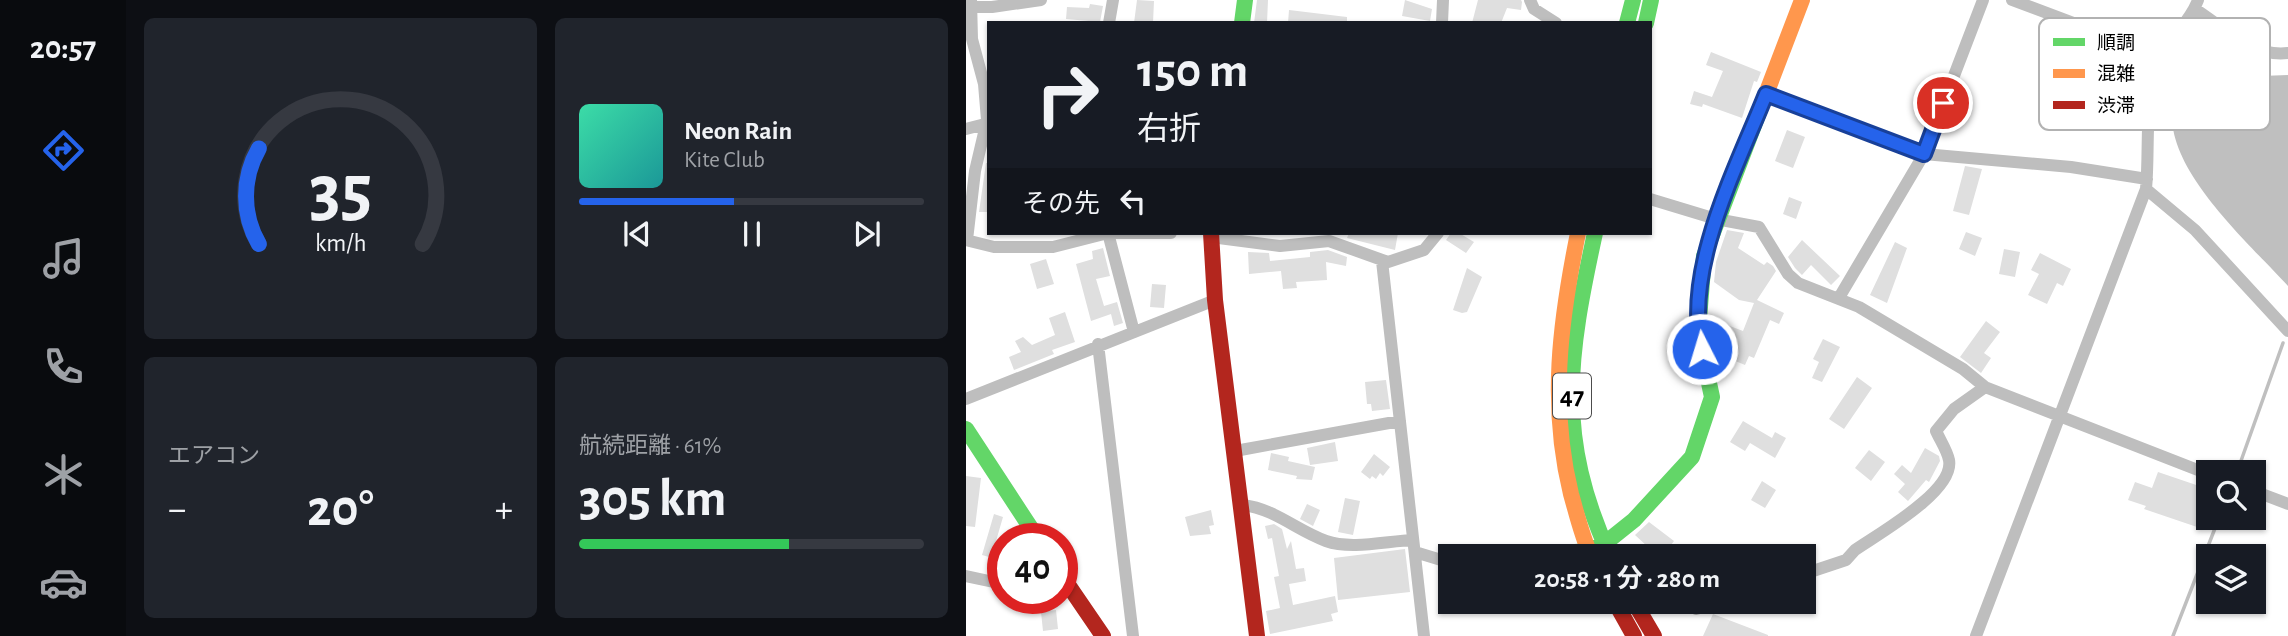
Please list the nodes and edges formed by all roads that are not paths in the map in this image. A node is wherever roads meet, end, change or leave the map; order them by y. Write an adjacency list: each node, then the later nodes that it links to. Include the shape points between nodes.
1 (1041, 0): 11 (street, via 992,7)
2 (1113, 0): 15 (street)
3 (1245, 0): 16 (street)
4 (1443, 0): 17 (street)
5 (1531, 0): 18 (street, via 1534,9)
6 (1633, 0): 19 (street)
7 (1651, 0): 20 (street)
8 (1802, 0): 23 (street)
9 (1983, 0): 27 (street)
10 (2012, 0): 13 (street)
11 (969, 4): 24 (street)
12 (2196, 4): 14 (street)
13 (2060, 18)
14 (2214, 18)
15 (1109, 21)
16 (1242, 21)
17 (1443, 21)
18 (1556, 21)
19 (1628, 21)
20 (1646, 21)
21 (2270, 51): 22 (street)
22 (2288, 52)
23 (1766, 94): 27 (street); 30 (street)
24 (987, 123): 25 (street); 38 (street)
25 (966, 129)
26 (2148, 130): 28 (street)
27 (1924, 154): 28 (street, via 2071,167); 40 (street)
28 (2146, 184): 42 (street); 47 (street)
29 (1652, 200): 30 (street)
30 (1716, 219): 40 (street, via 1759,227 1798,283); 58 (street, via 1704,256 1698,331 1712,397 1705,424 1692,457)
31 (1100, 235): 38 (street, via 1053,247 994,247)
32 (1109, 235): 43 (street)
33 (1211, 235): 37 (street, via 1280,246); 41 (street)
34 (1437, 235): 39 (street, via 1417,254)
35 (1578, 235): 56 (street, 47, via 1555,357 1556,404 1564,469)
36 (1595, 235): 57 (street, 47, via 1575,328 1571,381 1574,434)
37 (1329, 237): 39 (street)
38 (966, 240)
39 (1382, 261): 48 (street)
40 (1840, 296): 45 (street, via 1963,369)
41 (1215, 300): 43 (street); 50 (street)
42 (2288, 331)
43 (1134, 332): 44 (street)
44 (1098, 344): 46 (street); 68 (street)
45 (1985, 387): 47 (street); 61 (street, via 1954,409 1936,431 1949,461 1936,493 1846,560)
46 (966, 399)
47 (2061, 418): 51 (street); 73 (street)
48 (1399, 421): 50 (street); 59 (street)
49 (966, 429): 55 (street)
50 (1235, 451): 54 (street)
51 (2196, 469)
52 (2266, 496): 53 (street)
53 (2288, 504)
54 (1243, 505): 59 (street, via 1266,509 1334,543); 69 (street)
55 (1028, 523)
56 (1587, 544)
57 (1606, 544)
58 (1614, 544)
59 (1414, 546): 60 (street); 70 (street)
60 (1438, 557)
61 (1816, 570)
62 (966, 576): 63 (street)
63 (987, 581)
64 (1078, 608): 67 (street)
65 (1622, 614): 71 (street)
66 (1641, 614): 72 (street)
67 (1103, 636)
68 (1133, 636)
69 (1257, 636)
70 (1424, 636)
71 (1634, 636)
72 (1654, 636)
73 (1976, 636)

